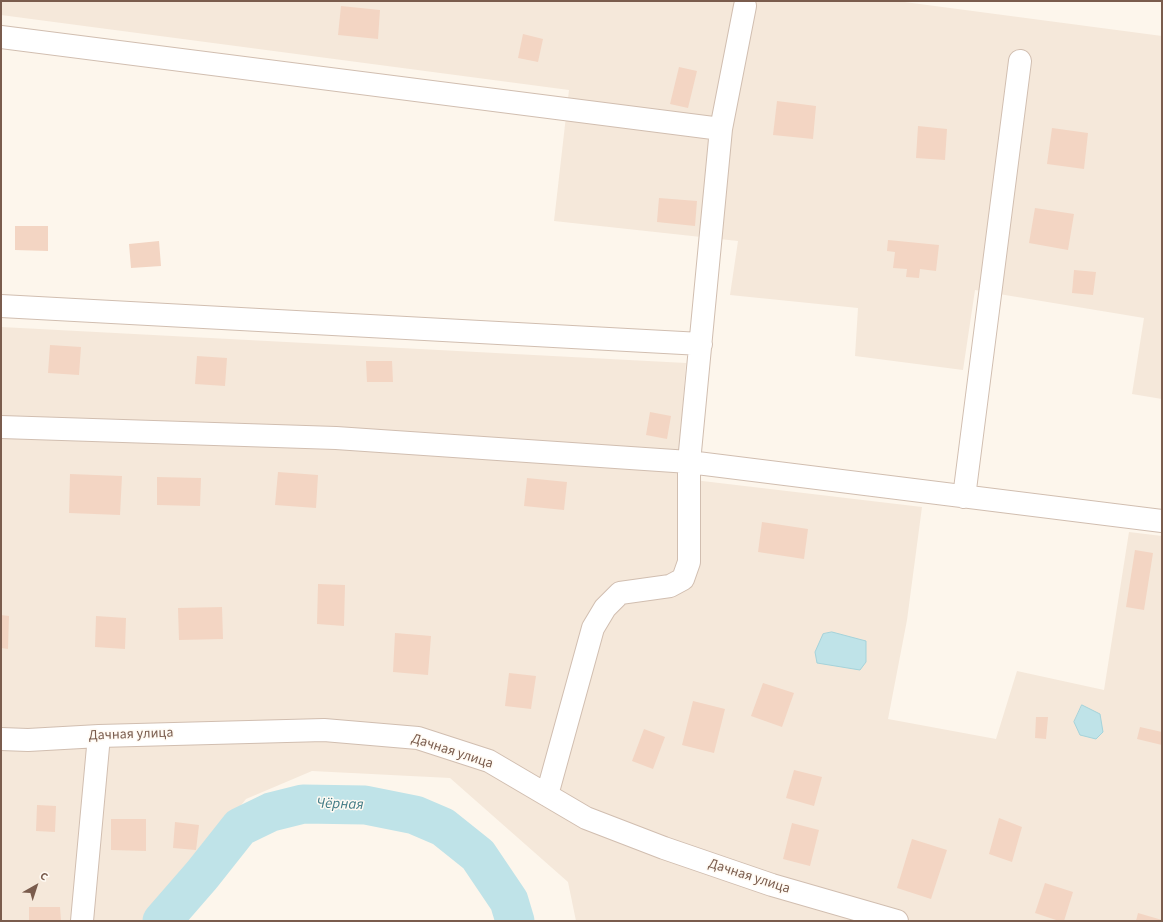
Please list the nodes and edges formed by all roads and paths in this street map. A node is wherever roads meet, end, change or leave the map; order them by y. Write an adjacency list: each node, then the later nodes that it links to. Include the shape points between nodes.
1 (744, 6): 4 (street)
2 (1, 37): 4 (street)
3 (1020, 61): 9 (street)
4 (722, 129): 6 (street)
5 (1, 306): 6 (street)
6 (701, 344): 8 (street)
7 (1, 427): 8 (street, via 336,438)
8 (689, 462): 9 (street); 13 (street, via 689,562 683,579 670,586 620,593 605,608 594,628)
9 (964, 497): 10 (street)
10 (1162, 521)
11 (99, 736): 12 (street, Дачная улица); 13 (street, Дачная улица, via 324,730 418,738 489,761); 14 (street)
12 (1, 739)
13 (547, 795): 15 (street, Дачная улица, via 586,818 664,848 772,885)
14 (82, 921)
15 (897, 921)

